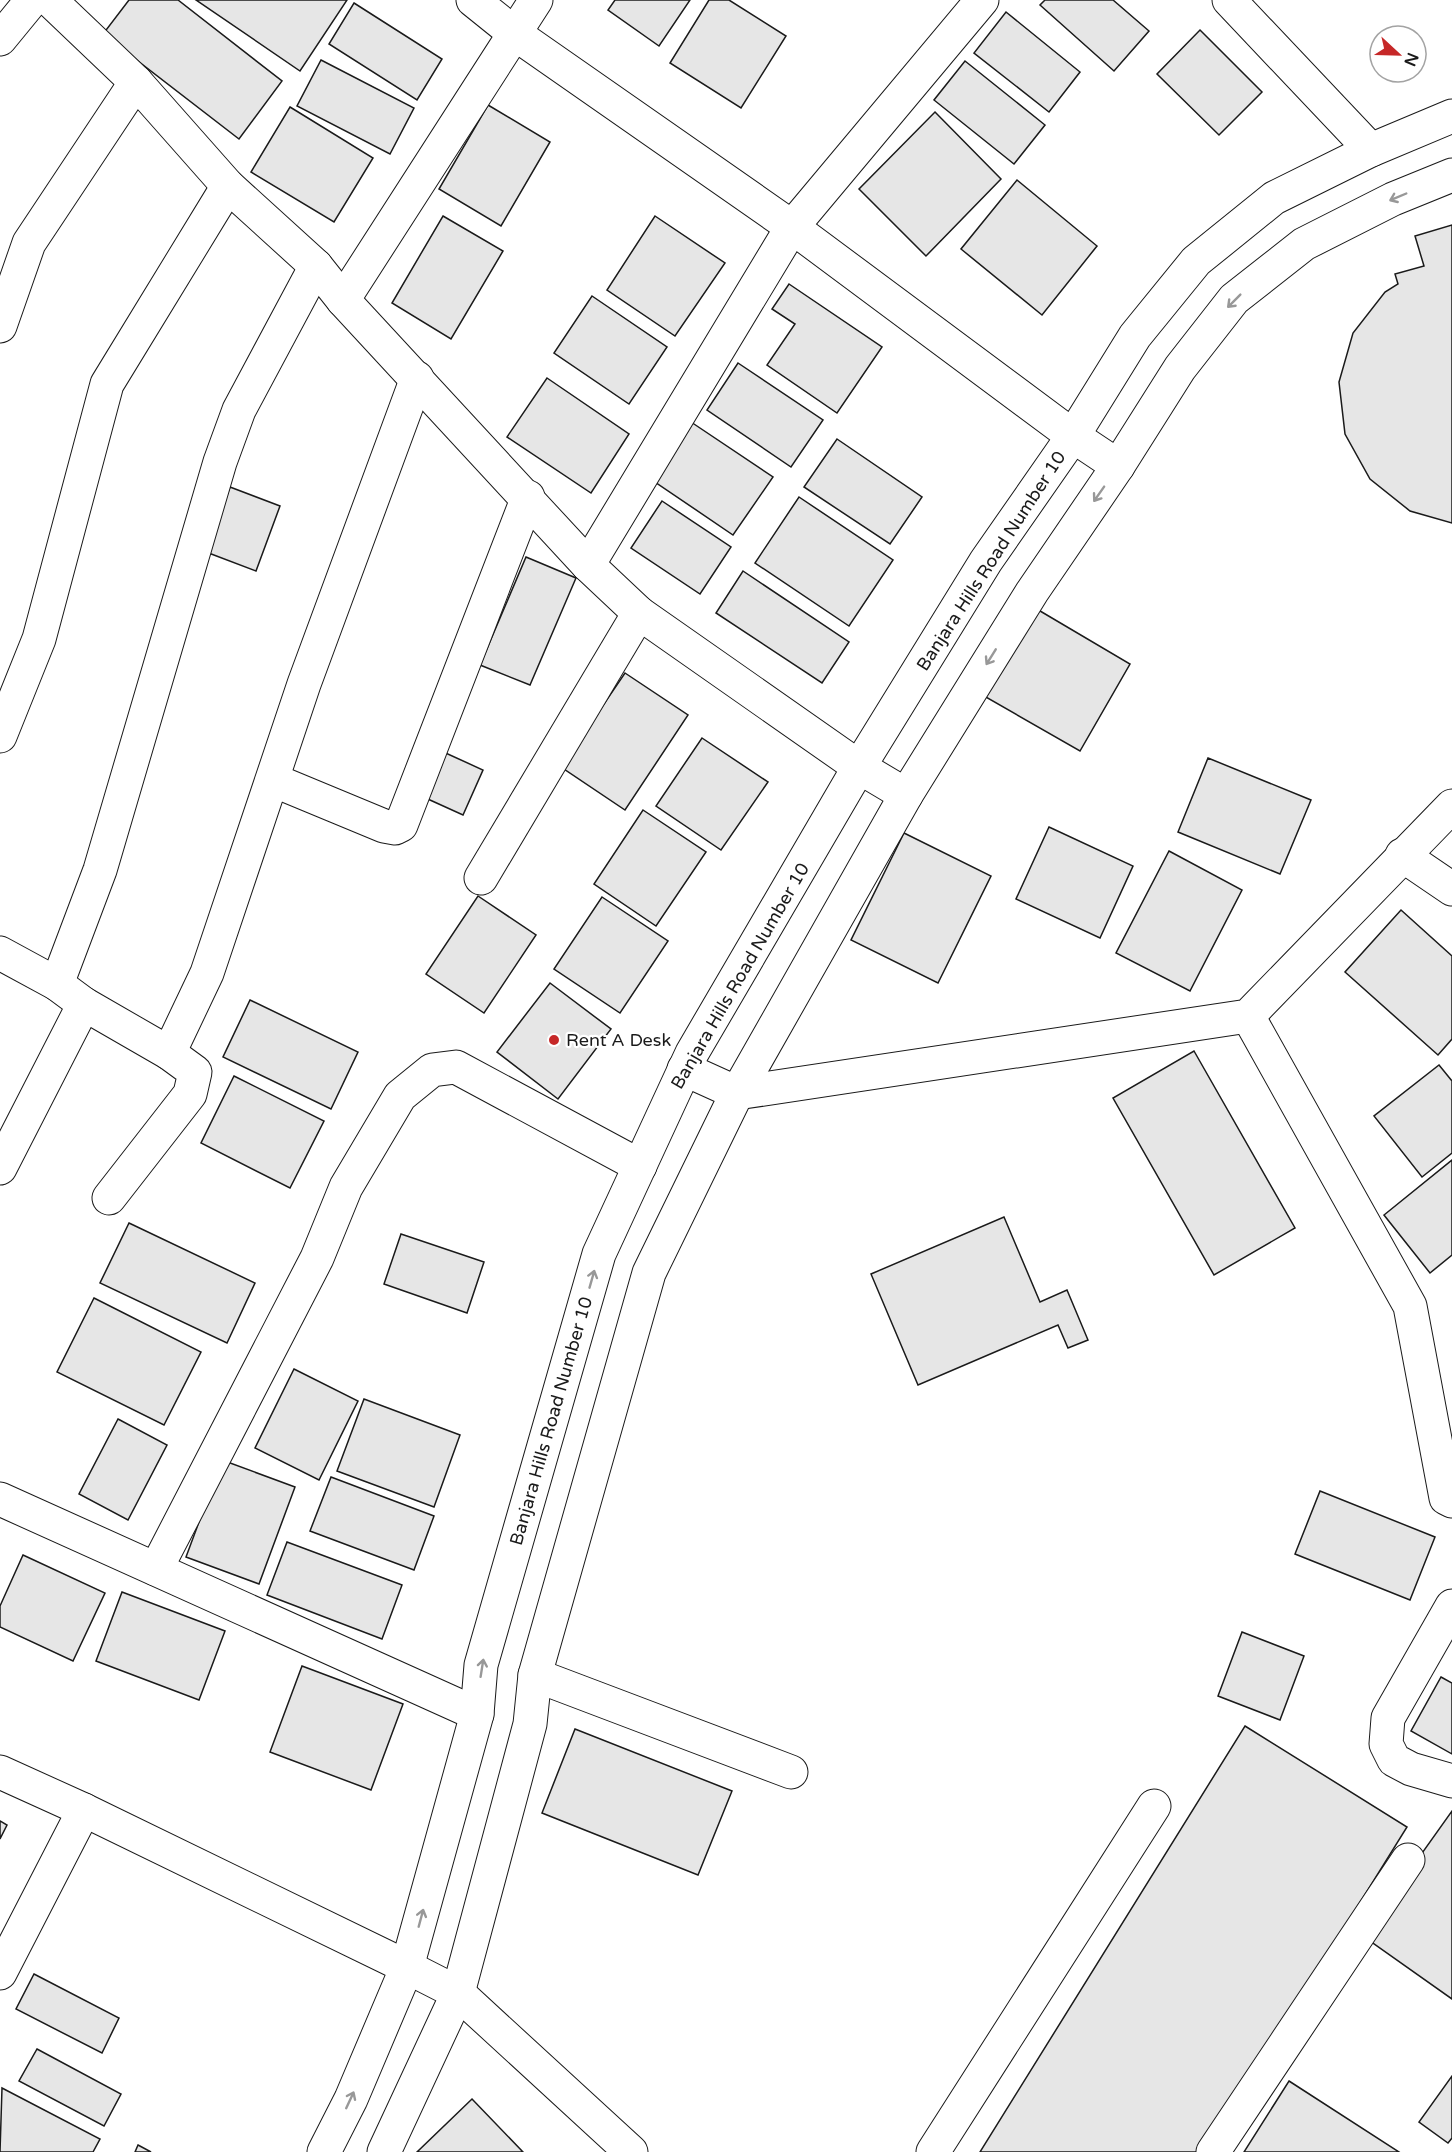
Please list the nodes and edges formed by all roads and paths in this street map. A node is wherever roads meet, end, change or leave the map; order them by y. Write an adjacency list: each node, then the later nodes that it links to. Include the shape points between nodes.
1 (32, 0): 8 (street)
2 (50, 0): 9 (street)
3 (473, 0): 7 (street)
4 (537, 0): 7 (street)
5 (982, 0): 14 (street)
6 (1229, 0): 11 (street)
7 (514, 33): 14 (street); 16 (street)
8 (0, 39)
9 (136, 82): 13 (street); 17 (street, via 29,243)
10 (1452, 116): 11 (street, Banjara Hills Road Number 10)
11 (1371, 150): 19 (street, Banjara Hills Road Number 10, via 1274,198 1196,261 1135,336)
12 (1452, 175): 20 (street, one-way to 20, via 1393,199 1304,244 1234,299 1180,368)
13 (228, 186): 15 (street); 24 (street, via 107,384 39,639)
14 (792, 227): 19 (street); 22 (street)
15 (316, 266): 16 (street); 33 (street, via 239,410 220,462 100,870)
16 (344, 300): 18 (street)
17 (0, 326)
18 (417, 378): 21 (street); 26 (street, via 304,684)
19 (1073, 436): 20 (street); 25 (street, Banjara Hills Road Number 10, via 986,561)
20 (1118, 466): 27 (street, one-way to 27, via 1032,592)
21 (528, 497): 22 (street); 26 (street, via 401,825 384,826)
22 (588, 564): 23 (street)
23 (639, 613): 25 (street); 30 (street)
24 (0, 736)
25 (859, 767): 27 (street); 37 (street, Banjara Hills Road Number 10)
26 (273, 780): 36 (street, via 207,974)
27 (906, 795): 38 (street)
28 (1452, 806): 29 (street)
29 (1402, 855): 31 (street); 35 (street)
30 (481, 878)
31 (1452, 889)
32 (0, 952): 33 (street)
33 (57, 984): 34 (street)
34 (84, 1004): 36 (street); 40 (street)
35 (1248, 1016): 38 (street); 43 (street, via 1410,1306 1446,1498)
36 (169, 1053): 41 (street, via 195,1072 190,1094)
37 (684, 1069): 38 (street); 39 (street, Banjara Hills Road Number 10)
38 (737, 1093): 46 (street, via 649,1273)
39 (640, 1166): 44 (street, via 456,1067 432,1070 400,1096 346,1187 317,1258); 47 (street, Banjara Hills Road Number 10, one-way to 39, via 481,1665 599,1254)
40 (0, 1168)
41 (109, 1198)
42 (0, 1499): 44 (street)
43 (1452, 1501)
44 (156, 1569): 47 (street)
45 (1452, 1606): 50 (street, via 1388,1718 1386,1744 1394,1760)
46 (535, 1675): 48 (street); 56 (street, via 530,1724)
47 (477, 1714): 54 (street, Banjara Hills Road Number 10, one-way to 47)
48 (791, 1772)
49 (0, 1773): 52 (street)
50 (1452, 1781)
51 (1154, 1806): 60 (street)
52 (84, 1810): 54 (street); 55 (street)
53 (1407, 1860): 61 (street)
54 (407, 1967): 56 (street); 57 (street, Banjara Hills Road Number 10, one-way to 54)
55 (0, 1973)
56 (458, 1993): 58 (street); 59 (street)
57 (324, 2152)
58 (384, 2152)
59 (631, 2152)
60 (933, 2152)
61 (1213, 2152)

